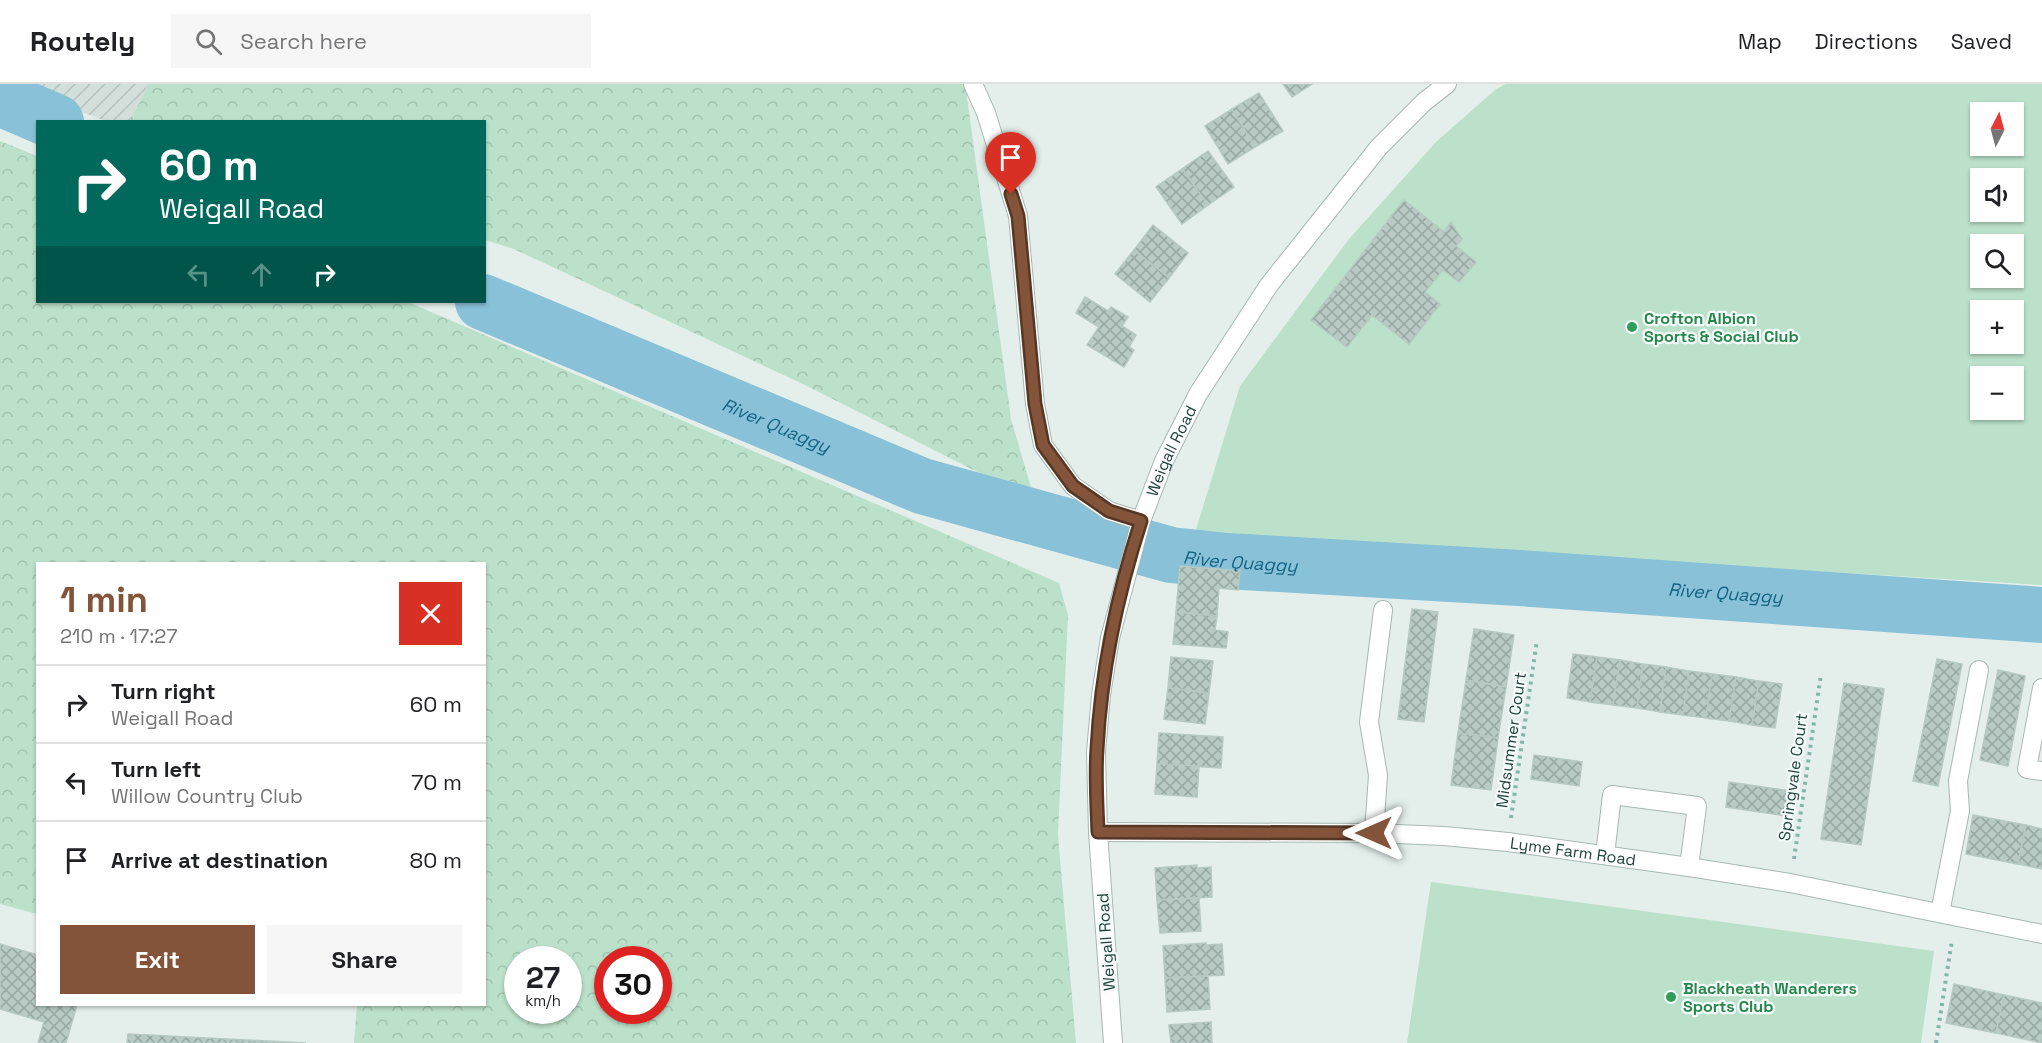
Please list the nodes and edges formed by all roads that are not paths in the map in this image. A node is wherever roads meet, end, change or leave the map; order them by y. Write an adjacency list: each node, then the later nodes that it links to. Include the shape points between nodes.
1 (974, 84): 3 (street, via 987,113 1018,216 1035,404 1043,445 1073,486)
2 (1447, 84): 3 (street, Weigall Road, via 1379,147 1269,285 1198,394 1164,461)
3 (1139, 527): 8 (street, Weigall Road, via 1110,638 1101,695 1096,752)
4 (1383, 610): 9 (street, via 1369,722 1378,775)
5 (1979, 670): 12 (street, via 1958,781 1960,811)
6 (2042, 688): 7 (street, via 2027,769)
7 (2042, 771)
8 (1098, 832): 9 (street, Lyme Farm Road); 14 (street, Weigall Road)
9 (1374, 833): 10 (street, Lyme Farm Road, via 1508,842)
10 (1605, 855): 11 (street, Lyme Farm Road); 11 (street, via 1612,795 1697,806)
11 (1689, 867): 12 (street, Lyme Farm Road)
12 (1948, 915): 13 (street, Lyme Farm Road)
13 (2042, 934)
14 (1113, 1043)

